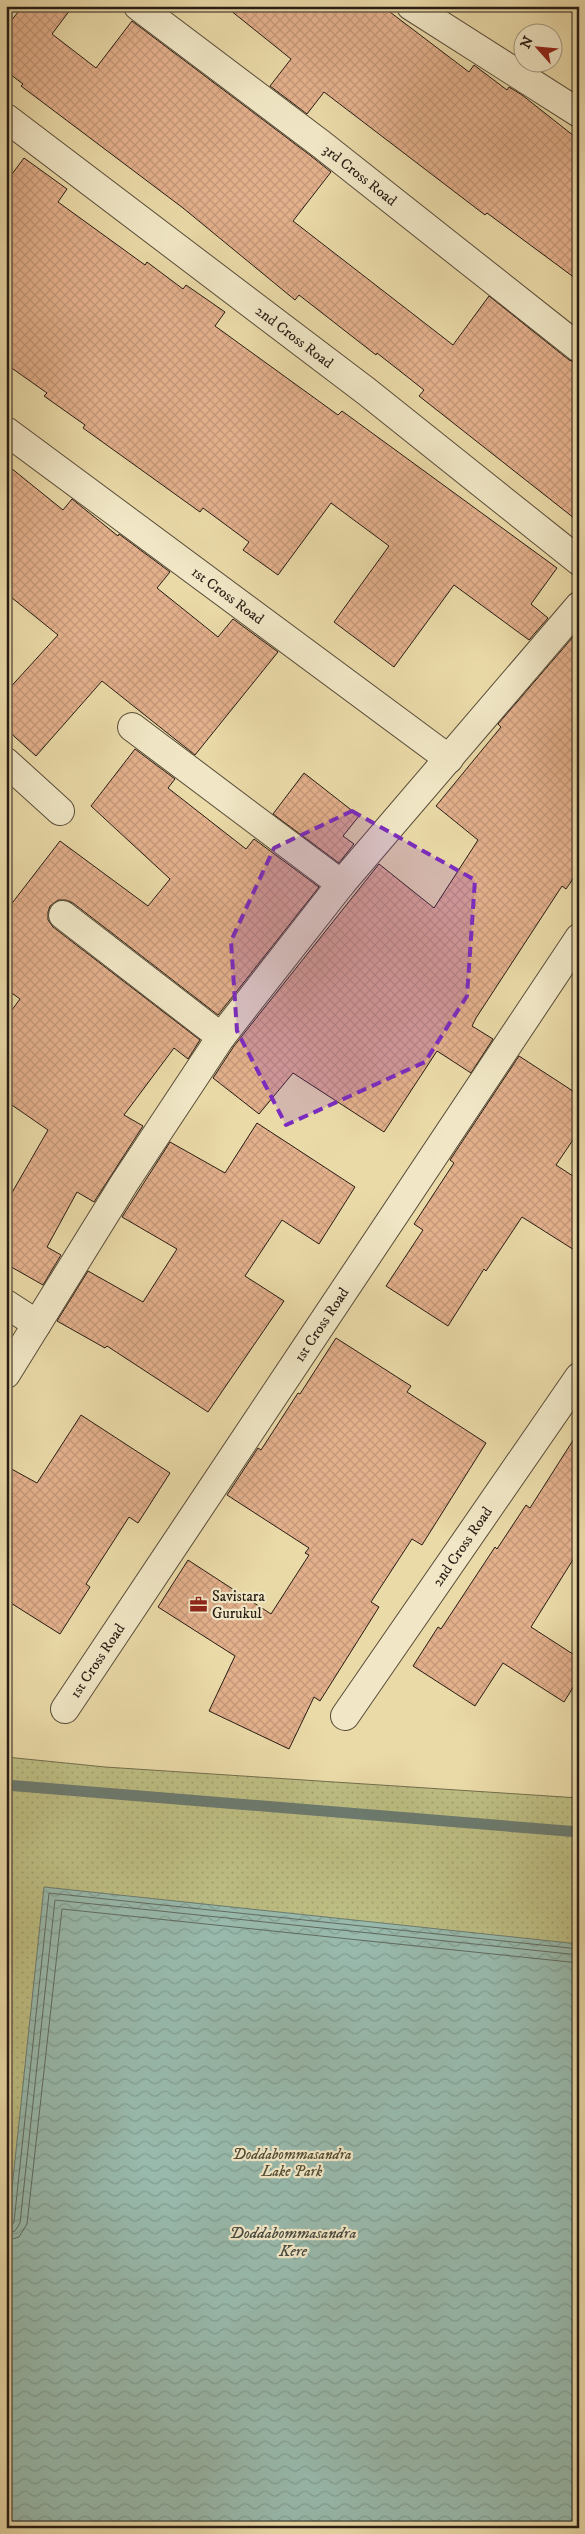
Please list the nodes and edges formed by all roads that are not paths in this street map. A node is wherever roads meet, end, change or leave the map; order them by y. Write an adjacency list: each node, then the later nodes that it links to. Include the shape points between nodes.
1 (138, 6): 5 (street, 3rd Cross Road, via 321,144)
2 (411, 6): 3 (street)
3 (579, 113)
4 (6, 118): 7 (street, 2nd Cross Road, via 366,391)
5 (579, 348)
6 (6, 431): 10 (street, 1st Cross Road)
7 (579, 561)
8 (579, 606): 10 (street)
9 (132, 727): 13 (street)
10 (449, 759): 13 (street)
11 (6, 762): 12 (street)
12 (60, 810)
13 (341, 884): 16 (street)
14 (63, 915): 16 (street)
15 (579, 938): 21 (street, 1st Cross Road)
16 (222, 1037): 18 (street, via 125,1182)
17 (6, 1304): 18 (street)
18 (38, 1324): 19 (street)
19 (6, 1374)
20 (579, 1377): 22 (street, 2nd Cross Road)
21 (65, 1709)
22 (345, 1716)

